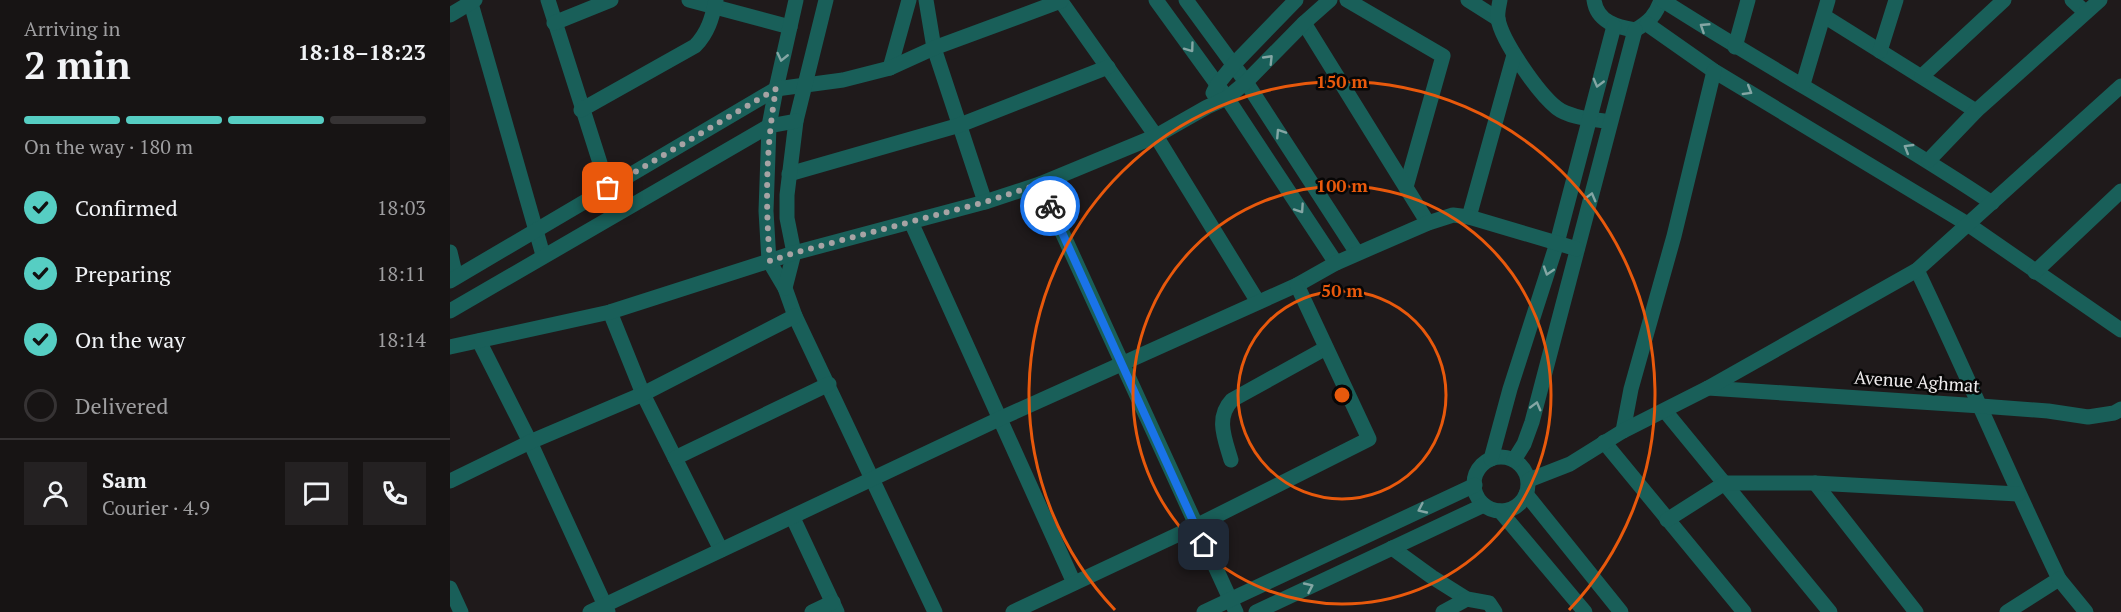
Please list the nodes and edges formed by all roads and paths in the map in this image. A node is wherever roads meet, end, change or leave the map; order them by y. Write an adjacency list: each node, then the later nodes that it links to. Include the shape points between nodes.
1 (548, 0): 30 (street)
2 (611, 0): 30 (street)
3 (689, 0): 25 (street)
4 (796, 0): 33 (street)
5 (826, 0): 47 (street)
6 (909, 0): 40 (street)
7 (926, 0): 36 (street)
8 (1156, 0): 46 (street, one-way to 46)
9 (1186, 0): 39 (street)
10 (1330, 0): 31 (street)
11 (1347, 0): 63 (street, via 1443,56)
12 (1468, 0): 29 (street)
13 (1500, 0): 29 (street)
14 (1662, 0): 34 (street, via 1656,14); 35 (street, one-way to 14)
15 (1748, 0): 35 (street)
16 (1828, 0): 28 (street)
17 (1896, 0): 37 (street)
18 (2004, 0): 43 (street)
19 (2073, 0): 26 (street)
20 (2100, 0): 26 (street)
21 (472, 1): 27 (street); 72 (street)
22 (1060, 1): 36 (street); 41 (street)
23 (1592, 1): 32 (street)
24 (1292, 2): 39 (street)
25 (715, 3): 33 (street); 52 (street, via 708,28 694,46)
26 (2085, 12): 53 (street)
27 (450, 15)
28 (1824, 16): 37 (street); 45 (street)
29 (1498, 19): 38 (street)
30 (554, 23): 52 (street)
31 (1304, 23): 44 (street, one-way to 31); 63 (street)
32 (1614, 26): 34 (street); 54 (street, one-way to 54)
33 (790, 27): 49 (street, one-way to 49)
34 (1641, 27): 42 (street); 56 (street)
35 (1735, 47): 45 (street)
36 (934, 48): 40 (street); 57 (street)
37 (1880, 51): 43 (street)
38 (1514, 55): 54 (street, via 1557,108); 68 (street)
39 (1234, 64): 44 (street); 46 (street)
40 (890, 68): 47 (street)
41 (1108, 68): 57 (street); 59 (street)
42 (1714, 71): 71 (street, one-way to 71); 102 (street)
43 (1922, 76): 53 (street)
44 (1246, 82): 50 (street); 77 (street, one-way to 44)
45 (1803, 84): 60 (street, one-way to 45)
46 (1217, 85): 50 (street); 51 (street)
47 (805, 86): 49 (street); 55 (street)
48 (2121, 86): 67 (street)
49 (776, 89): 58 (street); 64 (street)
50 (1227, 98): 51 (street); 80 (street, one-way to 80)
51 (1207, 107): 59 (street)
52 (581, 110): 64 (street)
53 (1976, 111): 60 (street)
54 (1589, 118): 56 (street); 73 (street)
55 (796, 121): 58 (street); 61 (street)
56 (1610, 122): 74 (street, one-way to 56)
57 (960, 125): 61 (street); 66 (street)
58 (769, 126): 78 (street); 79 (street, via 766,211)
59 (1156, 136): 62 (street); 86 (street)
60 (1929, 160): 67 (street)
61 (789, 174): 76 (street, via 787,218)
62 (1040, 184): 66 (street); 94 (street)
63 (1406, 187): 70 (street)
64 (608, 188): 72 (street)
65 (2121, 191): 82 (street)
66 (985, 202): 69 (street)
67 (1992, 203): 71 (street)
68 (1469, 217): 70 (street, via 1453,216); 73 (street)
69 (911, 222): 76 (street); 101 (street)
70 (1428, 223): 77 (street)
71 (1968, 225): 81 (street); 82 (street)
72 (536, 228): 78 (street); 83 (street)
73 (1557, 243): 74 (street); 106 (street, one-way to 106)
74 (1577, 249): 108 (street, one-way to 74, via 1532,422)
75 (450, 252): 83 (street)
76 (794, 253): 79 (street); 85 (street)
77 (1357, 253): 80 (street)
78 (543, 255): 87 (street)
79 (770, 261): 85 (street); 88 (street)
80 (1336, 263): 84 (street)
81 (1917, 270): 96 (street); 98 (street)
82 (2035, 272): 90 (street)
83 (453, 279)
84 (1297, 285): 86 (street); 93 (street)
85 (785, 288): 89 (street)
86 (1257, 302): 94 (street)
87 (450, 311)
88 (610, 312): 91 (street); 97 (street)
89 (795, 316): 95 (street); 97 (street)
90 (2121, 330)
91 (479, 341): 92 (street); 103 (street)
92 (450, 347)
93 (1326, 348): 107 (street, via 1232,400 1223,414 1222,428); 120 (street, via 1369,439)
94 (1124, 364): 101 (street); 120 (street)
95 (829, 384): 105 (street); 109 (street)
96 (1708, 388): 98 (street, Avenue Aghmat); 100 (street)
97 (643, 394): 103 (street); 105 (street)
98 (1981, 406): 99 (street, Avenue Aghmat, via 2088,417); 115 (street)
99 (2121, 409)
100 (1665, 411): 102 (street); 111 (street)
101 (999, 419): 109 (street); 124 (street)
102 (1623, 431): 104 (street)
103 (530, 442): 110 (street); 129 (street)
104 (1605, 442): 114 (street); 119 (street)
105 (675, 458): 122 (street)
106 (1491, 459): 108 (street); 113 (street, via 1478,471)
107 (1231, 460)
108 (1514, 460): 114 (street, via 1523,467)
109 (873, 480): 118 (street); 132 (street)
110 (450, 481)
111 (1725, 483): 112 (street); 119 (street); 141 (street)
112 (1815, 483): 115 (street); 142 (street)
113 (1475, 485): 116 (street); 127 (street, one-way to 127)
114 (1527, 487): 117 (street, via 1516,507); 139 (street)
115 (2018, 494): 123 (street)
116 (1484, 505): 117 (street); 121 (street)
117 (1500, 511): 138 (street)
118 (793, 518): 122 (street); 128 (street)
119 (1667, 520): 140 (street)
120 (1196, 526): 124 (street); 127 (street)
121 (1392, 548): 126 (street); 135 (street, one-way to 121)
122 (721, 550): 129 (street)
123 (2059, 579): 143 (street); 144 (street)
124 (1074, 584): 133 (street)
125 (450, 588): 130 (street)
126 (1467, 598): 136 (street); 137 (street, via 1489,603)
127 (1233, 606): 134 (street)
128 (835, 607): 131 (street)
129 (601, 610)
130 (461, 612)
131 (812, 612)
132 (935, 612)
133 (1013, 612)
134 (1204, 612)
135 (1256, 612)
136 (1443, 612)
137 (1495, 612)
138 (1585, 612)
139 (1621, 612)
140 (1744, 612)
141 (1830, 612)
142 (1916, 612)
143 (2007, 612)
144 (2086, 612)

